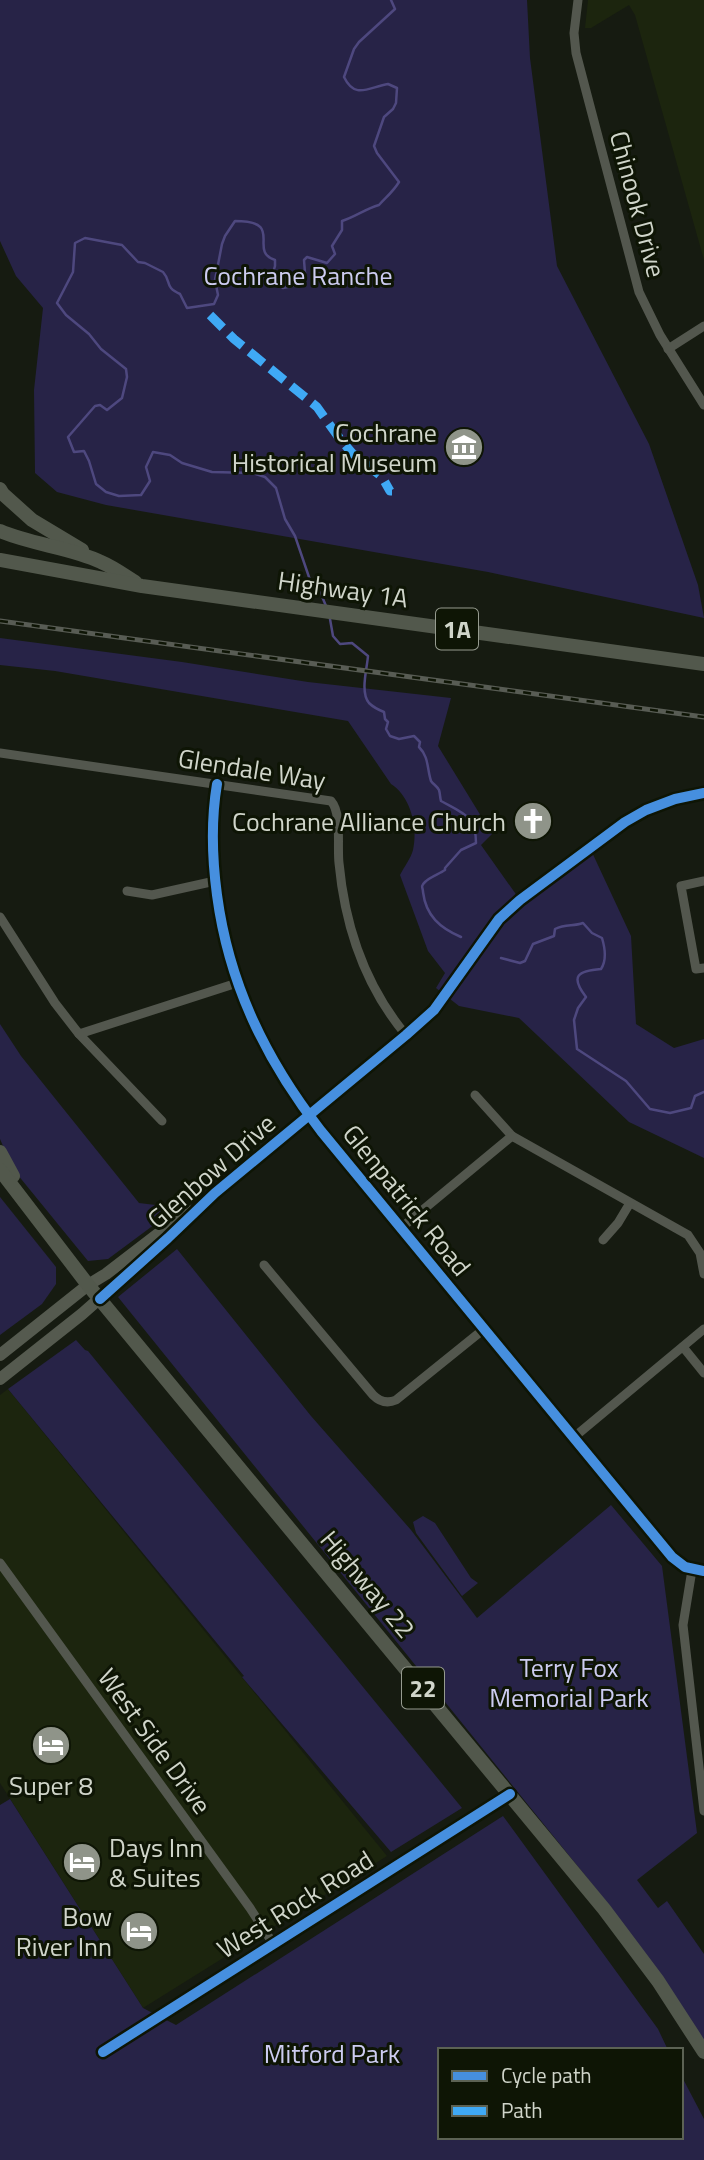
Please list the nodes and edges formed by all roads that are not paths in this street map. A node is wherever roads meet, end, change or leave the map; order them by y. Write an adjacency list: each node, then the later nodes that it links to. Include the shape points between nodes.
1 (578, 0): 3 (street, Chinook Drive, via 574,38 579,66 636,282)
2 (704, 326): 3 (street)
3 (668, 349): 4 (street, Chinook Drive)
4 (704, 405)
5 (0, 489): 8 (main road, via 32,520)
6 (0, 531): 8 (main road, Highway 1A / 1A)
7 (0, 561): 9 (main road, Highway 1A / 1A)
8 (101, 561): 9 (main road, Highway 1A / 1A)
9 (142, 586): 10 (main road, Highway 1A / 1A)
10 (704, 664)
11 (0, 753): 12 (street, Glendale Way)
12 (217, 784): 14 (street, Glenpatrick Road); 21 (street, Glendale Way, via 325,799 336,807 341,887 353,938 377,995)
13 (704, 793): 21 (street, Glenbow Drive, via 675,799 625,822 520,900 499,919 434,1010)
14 (215, 881): 16 (street, via 152,895); 19 (street, Glenpatrick Road)
15 (704, 881): 18 (street, via 681,886 696,969)
16 (127, 891)
17 (0, 917): 20 (street)
18 (704, 968)
19 (237, 983): 20 (street); 23 (street, Glenpatrick Road, via 264,1045)
20 (79, 1034): 24 (street)
21 (407, 1035): 23 (street, Glenbow Drive)
22 (475, 1095): 25 (street)
23 (309, 1116): 28 (street, Glenbow Drive); 31 (street, Glenpatrick Road)
24 (162, 1121)
25 (512, 1136): 29 (street); 31 (street)
26 (0, 1152): 30 (main road, Highway 22 / 22)
27 (0, 1170): 30 (main road, Highway 22 / 22)
28 (215, 1193): 35 (street, Glenbow Drive); 36 (street, Glenbow Drive)
29 (630, 1203): 32 (street); 34 (street, via 688,1235 700,1253)
30 (38, 1220): 35 (main road, Highway 22 / 22)
31 (401, 1228): 37 (street, Glenpatrick Road)
32 (603, 1240)
33 (264, 1265): 37 (street, via 381,1402 396,1400)
34 (704, 1274)
35 (88, 1285): 36 (main road, Highway 22 / 22); 40 (street, Glenbow Drive)
36 (100, 1299): 42 (street, Glenbow Drive); 47 (main road, Highway 22 / 22)
37 (484, 1329): 43 (street, Glenpatrick Road)
38 (704, 1329): 39 (street)
39 (683, 1347): 41 (street); 43 (street)
40 (0, 1355)
41 (704, 1373)
42 (0, 1379)
43 (573, 1438): 45 (street, Glenpatrick Road, via 672,1557)
44 (0, 1563): 49 (street, West Side Drive)
45 (692, 1570): 46 (street); 48 (street, via 683,1625)
46 (704, 1571)
47 (510, 1794): 49 (street, West Rock Road); 51 (main road, Highway 22 / 22, via 625,1936)
48 (704, 1811)
49 (274, 1945): 50 (street, West Rock Road)
50 (103, 2052)
51 (704, 2052)

